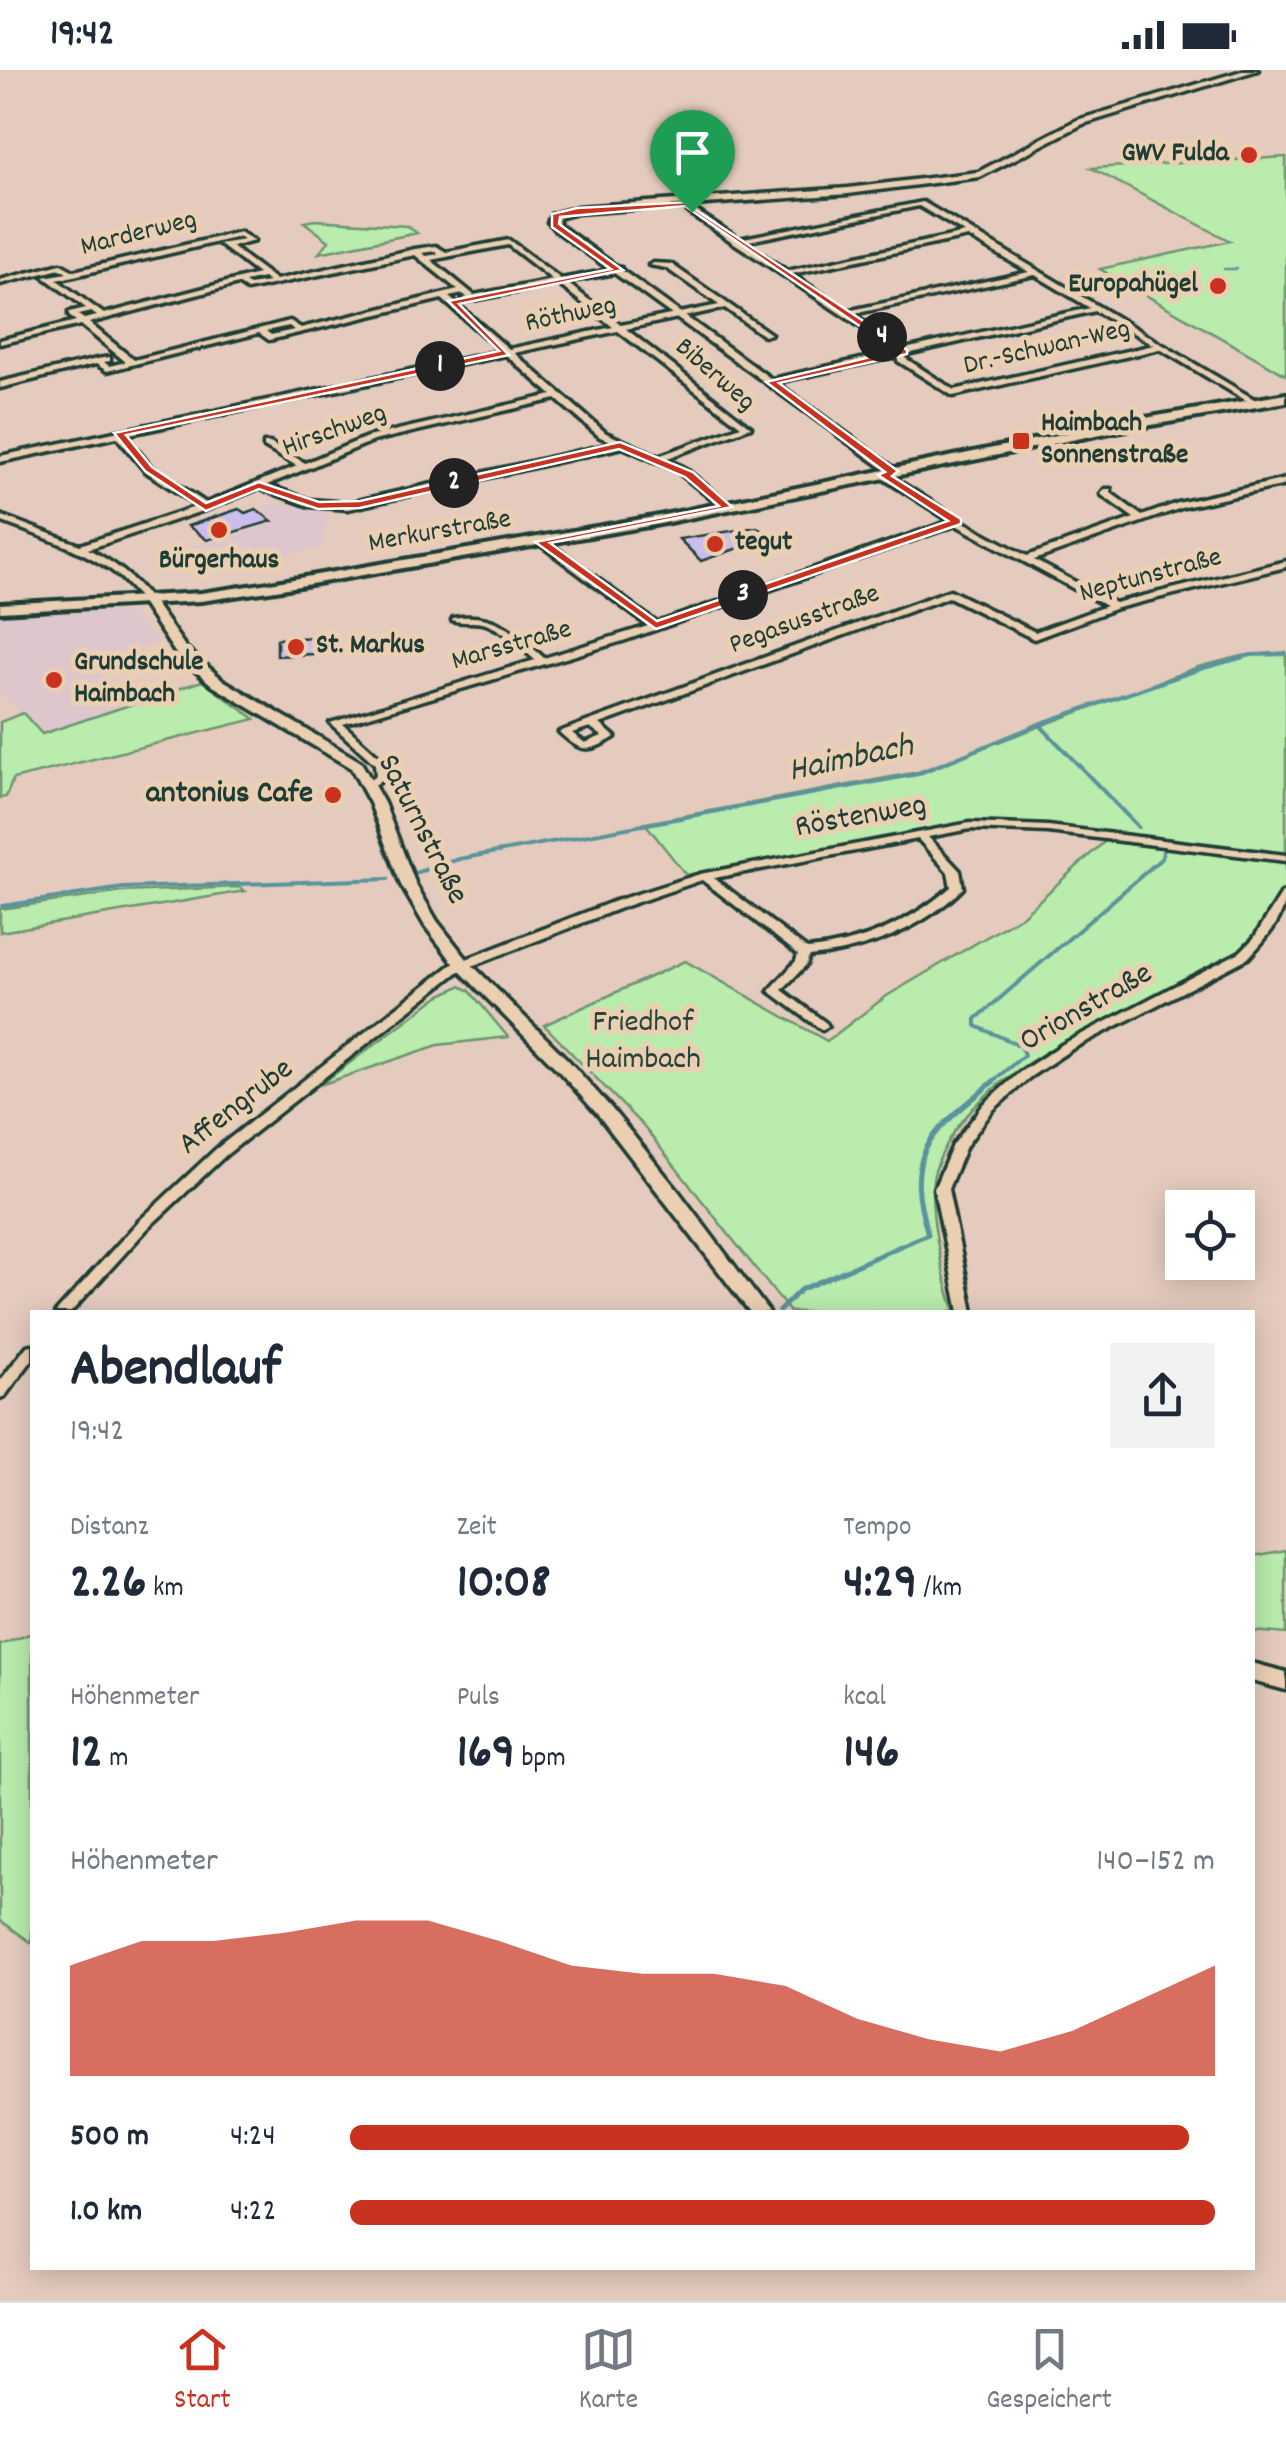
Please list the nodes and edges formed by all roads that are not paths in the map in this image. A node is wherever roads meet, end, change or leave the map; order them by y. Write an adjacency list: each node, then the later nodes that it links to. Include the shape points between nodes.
1 (1254, 70): 2 (street, via 1080,122 980,174)
2 (688, 204): 5 (street); 11 (street, via 555,216 555,225)
3 (968, 235): 5 (street, via 920,204); 13 (street); 14 (street)
4 (216, 239): 6 (street, Marderweg); 6 (street, Marderweg, via 240,234 250,241); 15 (street, Marderweg)
5 (738, 241): 13 (street)
6 (226, 246): 16 (street, Marderweg)
7 (415, 252): 8 (street, via 436,248); 9 (street); 21 (street)
8 (446, 256): 9 (street); 20 (street, Biberweg, via 508,242)
9 (425, 260): 22 (street)
10 (653, 265): 25 (street, via 668,266)
11 (618, 270): 20 (street); 29 (street)
12 (40, 271): 15 (street, via 61,266); 17 (street); 19 (street)
13 (787, 273): 28 (street)
14 (1035, 273): 27 (street); 28 (street)
15 (72, 274): 17 (street, Marderweg)
16 (264, 275): 18 (street); 21 (street, Marderweg)
17 (51, 279): 26 (street)
18 (238, 281): 21 (street, via 247,288); 30 (street)
19 (0, 282)
20 (562, 282): 23 (street); 32 (street, Biberweg)
21 (274, 283)
22 (464, 291): 23 (street); 24 (street)
23 (473, 298): 24 (street)
24 (447, 299): 36 (street); 40 (street, via 300,330 290,322)
25 (724, 306): 29 (street, Röthweg); 33 (street)
26 (92, 309): 30 (street); 31 (street, via 72,314)
27 (1094, 309): 35 (street); 37 (street)
28 (847, 313): 37 (street)
29 (682, 316): 32 (street, Röthweg); 41 (street)
30 (103, 317): 31 (street)
31 (83, 322): 34 (street); 38 (street)
32 (620, 328): 36 (street, Röthweg); 50 (street, Biberweg, via 747,427)
33 (766, 334)
34 (0, 342)
35 (1162, 346): 37 (street, Dr.-Schwan-Weg, via 953,393 901,360); 45 (street)
36 (506, 352): 43 (street); 46 (street, Röthweg)
37 (904, 352): 41 (street)
38 (122, 355): 39 (street); 40 (street)
39 (98, 362): 40 (street, via 107,369); 42 (street)
40 (133, 363)
41 (771, 382): 52 (street)
42 (0, 386)
43 (557, 396): 48 (street); 51 (street, Hirschweg, via 370,438)
44 (1286, 398): 45 (main road, Merkurstraße)
45 (1255, 402): 52 (main road, Merkurstraße)
46 (119, 433): 49 (street, Röthweg); 56 (street, via 148,469)
47 (268, 445): 51 (street)
48 (620, 445): 50 (street); 54 (street, via 348,506 309,504)
49 (0, 459)
50 (656, 459): 57 (street, via 689,474)
51 (302, 465): 54 (street, Hirschweg)
52 (889, 474): 57 (main road, Merkurstraße); 60 (street)
53 (1286, 482): 59 (street)
54 (259, 486): 56 (street, Hirschweg)
55 (1108, 491): 59 (street)
56 (206, 507): 62 (street, Hirschweg)
57 (727, 507): 61 (main road, Merkurstraße)
58 (0, 518): 62 (street)
59 (1142, 519): 63 (street)
60 (957, 522): 63 (street); 69 (street, Marsstraße)
61 (541, 542): 65 (main road, Merkurstraße, via 245,591); 69 (street)
62 (78, 549): 65 (street, via 134,584)
63 (1027, 558): 66 (street)
64 (1286, 564): 66 (street, Neptunstraße)
65 (146, 600): 67 (main road, Merkurstraße); 73 (street, Saturnstraße, via 193,663 234,694 345,756)
66 (1114, 606): 70 (street, Neptunstraße)
67 (0, 608)
68 (456, 620): 71 (street, via 495,621)
69 (656, 626): 71 (street, Marsstraße)
70 (1029, 636): 72 (street, Pegasusstraße, via 950,593)
71 (542, 660): 73 (street, Marsstraße, via 335,723 380,763 382,776)
72 (592, 723)
73 (369, 784): 79 (street, Saturnstraße, via 417,904)
74 (920, 835): 75 (street, Röstenweg, via 1012,826); 76 (street, Röstenweg); 78 (street, via 954,871 958,888 864,945)
75 (1286, 858)
76 (704, 876): 78 (street); 79 (street, Röstenweg)
77 (1286, 896): 83 (street, Orionstraße, via 1244,955 1060,1048 970,1132 942,1189)
78 (804, 952): 80 (street, via 775,990)
79 (462, 964): 81 (street, Affengrube, via 222,1152); 82 (street, Saturnstraße, via 599,1105)
80 (822, 1026)
81 (65, 1310)
82 (758, 1310)
83 (966, 1310)
84 (30, 1353): 85 (street)
85 (0, 1392)
86 (1255, 1673): 87 (street)
87 (1286, 1682)

